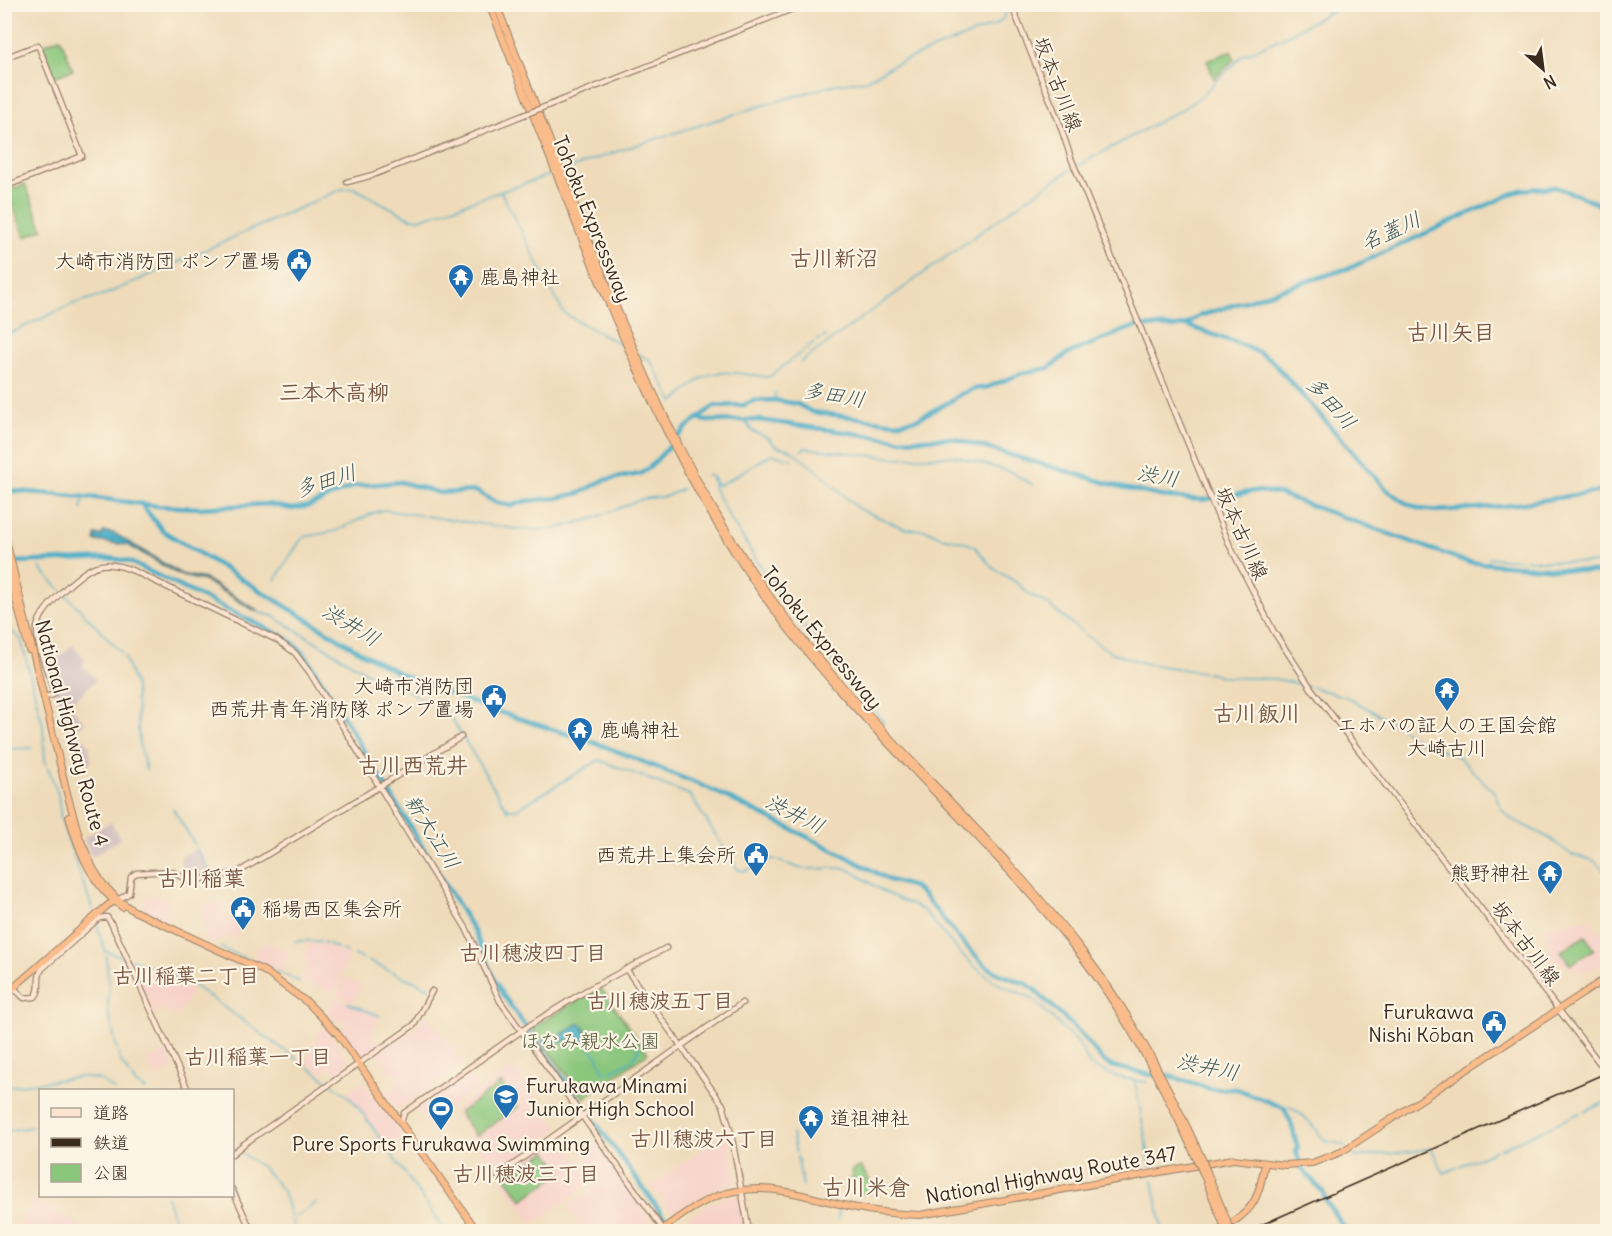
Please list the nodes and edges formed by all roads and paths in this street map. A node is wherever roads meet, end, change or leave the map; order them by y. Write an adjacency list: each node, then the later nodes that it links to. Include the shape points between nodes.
1 (489, 4): 8 (highway, Tohoku Expressway, via 624,343)
2 (496, 4): 8 (highway, Tohoku Expressway)
3 (805, 4): 6 (street, bridge)
4 (1011, 4): 22 (street, 坂本古川線, via 1213,506 1258,604 1309,686)
5 (4, 58): 7 (street, via 38,45 82,156)
6 (347, 183)
7 (4, 187)
8 (667, 430): 37 (highway, Tohoku Expressway, bridge, via 732,550 790,631 839,690 987,848 1100,982 1165,1085)
9 (4, 532): 11 (highway, National Highway Route 4)
10 (4, 554): 14 (highway, National Highway Route 4, via 76,840 94,879)
11 (45, 697): 13 (street, via 54,692 37,632 40,617 91,568 123,567 277,640 295,653); 14 (highway, National Highway Route 4, via 80,839 98,877)
12 (461, 737): 13 (street)
13 (379, 787): 14 (street, via 237,873 190,881 170,871 136,873 131,877 129,893); 23 (street, via 468,933 494,991)
14 (116, 901): 18 (highway); 25 (highway, National Highway Route 4, via 280,981 323,1017)
15 (666, 948): 16 (street)
16 (626, 969): 23 (street); 24 (street)
17 (1608, 977): 22 (highway, National Highway Route 347)
18 (14, 988): 20 (highway); 27 (street, via 24,998 35,997 42,969 100,918 107,917)
19 (432, 991): 25 (street, via 414,1025)
20 (4, 996)
21 (742, 1003): 24 (street)
22 (1559, 1009): 26 (street, 坂本古川線); 33 (highway, National Highway Route 347, via 1341,1152 1312,1164)
23 (525, 1028): 29 (street); 30 (street)
24 (681, 1046): 30 (street); 35 (street, via 726,1111)
25 (357, 1064): 28 (highway, National Highway Route 4); 32 (street); 40 (highway, National Highway Route 4)
26 (1608, 1074)
27 (188, 1089)
28 (392, 1110): 29 (street); 31 (highway, National Highway Route 4)
29 (404, 1113): 31 (street)
30 (584, 1114): 34 (street); 38 (street)
31 (401, 1124): 41 (highway, National Highway Route 4)
32 (234, 1152)
33 (1265, 1163): 35 (highway, National Highway Route 347, via 1242,1159 1215,1162 920,1215 873,1211 783,1187); 44 (highway, via 1255,1203)
34 (497, 1176)
35 (741, 1188): 38 (highway, National Highway Route 347, via 703,1199); 43 (street)
36 (234, 1193): 39 (street)
37 (1225, 1222): 45 (highway, Tohoku Expressway, bridge); 46 (highway, Tohoku Expressway, bridge)
38 (663, 1228): 42 (highway, National Highway Route 347)
39 (252, 1232)
40 (473, 1232)
41 (478, 1232)
42 (653, 1232)
43 (749, 1232)
44 (1217, 1232)
45 (1226, 1232)
46 (1231, 1232)

